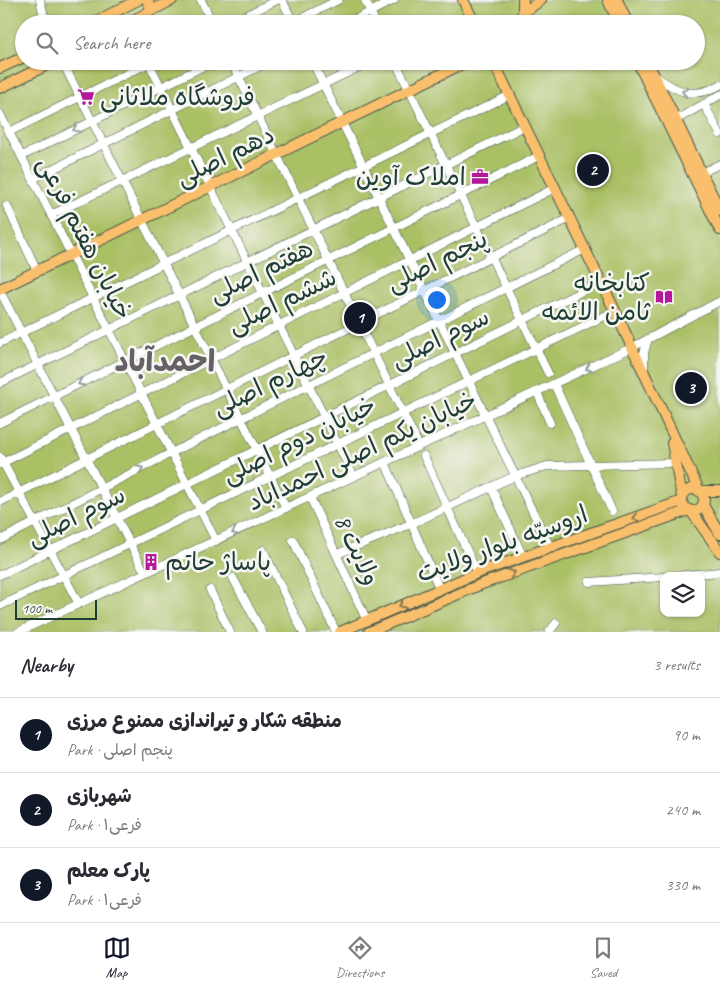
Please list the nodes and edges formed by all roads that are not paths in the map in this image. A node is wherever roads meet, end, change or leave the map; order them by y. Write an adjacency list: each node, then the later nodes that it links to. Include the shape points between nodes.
1 (40, 0): 19 (street)
2 (138, 0): 20 (main road)
3 (147, 0): 16 (main road)
4 (172, 0): 16 (main road)
5 (201, 0): 22 (street)
6 (277, 0): 23 (street)
7 (282, 0): 24 (street)
8 (338, 0): 25 (street)
9 (365, 0): 17 (street)
10 (394, 0): 17 (street)
11 (463, 0): 28 (main road)
12 (523, 0): 18 (main road)
13 (541, 0): 18 (main road)
14 (608, 0): 29 (main road)
15 (617, 0): 30 (main road)
16 (152, 10): 21 (main road)
17 (370, 12): 26 (street); 27 (street)
18 (523, 14)
19 (44, 15)
20 (108, 15)
21 (143, 15)
22 (208, 15)
23 (247, 15)
24 (289, 15)
25 (308, 15)
26 (364, 15)
27 (372, 15)
28 (470, 15)
29 (615, 15)
30 (624, 15)
31 (15, 61): 32 (main road)
32 (0, 68)
33 (37, 70): 52 (main road)
34 (66, 70): 56 (street)
35 (134, 70): 56 (street)
36 (154, 70): 51 (street)
37 (196, 70): 51 (street)
38 (235, 70): 48 (street)
39 (252, 70): 48 (street)
40 (316, 70): 49 (street)
41 (354, 70): 49 (street)
42 (399, 70): 53 (street)
43 (450, 70): 53 (main road, دهم اصلی)
44 (498, 70): 54 (main road)
45 (642, 70): 63 (main road)
46 (651, 70): 47 (main road)
47 (653, 74): 50 (street, one-way to 47, via 698,95 670,86); 63 (main road)
48 (238, 77): 58 (street); 60 (street)
49 (324, 85): 60 (street); 62 (street)
50 (720, 86)
51 (161, 87): 58 (street); 61 (street)
52 (0, 88)
53 (409, 90): 62 (main road, دهم اصلی); 66 (street)
54 (510, 95): 64 (main road); 66 (street)
55 (720, 95): 57 (street)
56 (80, 97): 61 (street); 65 (street)
57 (704, 104): 63 (street); 67 (street)
58 (172, 110): 68 (street); 69 (street)
59 (0, 114): 65 (street, خیابان هفتم فرعی)
60 (258, 116): 69 (street); 70 (street)
61 (92, 122): 68 (street); 71 (street, one-way to 71)
62 (342, 122): 70 (main road, دهم اصلی); 75 (street)
63 (672, 122): 76 (main road); 93 (main road)
64 (525, 126): 72 (main road); 74 (street)
65 (9, 132): 71 (street, خیابان هفتم فرعی)
66 (430, 134): 74 (street); 75 (street)
67 (720, 134)
68 (104, 144): 77 (street); 78 (street)
69 (191, 148): 78 (street); 79 (street)
70 (276, 154): 79 (main road, دهم اصلی); 83 (street)
71 (22, 156): 77 (street, خیابان هفتم فرعی)
72 (539, 156): 80 (main road); 81 (street, هفتم اصلی)
73 (720, 164): 76 (street)
74 (446, 165): 81 (street); 82 (street)
75 (364, 166): 82 (street); 83 (street)
76 (701, 173): 85 (main road)
77 (33, 179): 86 (street, خیابان هفتم فرعی)
78 (122, 181): 86 (street); 88 (street)
79 (210, 186): 88 (main road, دهم اصلی); 91 (street)
80 (555, 188): 87 (main road); 89 (street, ششم اصلی)
81 (460, 195): 89 (street); 90 (street, هفتم اصلی)
82 (379, 197): 90 (street); 92 (street)
83 (298, 198): 91 (street); 92 (street)
84 (7, 206): 101 (street)
85 (720, 211)
86 (51, 215): 95 (street, خیابان هفتم فرعی)
87 (570, 218): 94 (main road); 96 (street, پنجم اصلی)
88 (142, 220): 95 (main road, دهم اصلی); 100 (street)
89 (476, 227): 96 (street); 98 (street, ششم اصلی)
90 (394, 228): 97 (street, هفتم اصلی); 98 (street)
91 (232, 230): 99 (street); 100 (street)
92 (313, 230): 97 (street); 99 (street)
93 (720, 230)
94 (585, 249): 102 (main road); 103 (street, چهارم اصلی)
95 (71, 254): 101 (main road, دهم اصلی); 109 (street, خیابان هفتم فرعی)
96 (491, 256): 103 (street); 105 (street, پنجم اصلی)
97 (328, 260): 106 (street, هفتم اصلی); 107 (street)
98 (410, 260): 105 (street); 107 (street, ششم اصلی)
99 (248, 262): 106 (street); 108 (street)
100 (164, 264): 108 (street); 109 (street)
101 (37, 271): 104 (main road, دهم اصلی)
102 (601, 282): 111 (main road); 112 (street, سوم اصلی)
103 (506, 288): 112 (street); 113 (street, چهارم اصلی)
104 (0, 290): 118 (street)
105 (424, 290): 113 (street); 114 (street, پنجم اصلی)
106 (263, 292): 115 (street); 116 (street, هفتم اصلی)
107 (344, 293): 114 (street); 115 (street, ششم اصلی)
108 (179, 295): 116 (street); 117 (street)
109 (93, 298): 117 (street, خیابان هفتم فرعی); 118 (street)
110 (720, 301): 119 (street, خیابان یکم اصلی احمداباد)
111 (615, 311): 121 (main road); 122 (street, خیابان دوم اصلی)
112 (522, 320): 122 (street); 124 (street, سوم اصلی)
113 (440, 321): 123 (street, چهارم اصلی); 124 (street)
114 (358, 322): 123 (street); 125 (street, پنجم اصلی)
115 (279, 325): 125 (street); 126 (street, ششم اصلی)
116 (195, 326): 126 (street); 127 (street, هفتم اصلی)
117 (109, 330): 127 (street, خیابان هفتم فرعی); 128 (street)
118 (22, 333): 120 (street); 128 (street)
119 (648, 339): 121 (street, خیابان یکم اصلی احمداباد); 129 (street)
120 (0, 343)
121 (633, 348): 129 (main road); 133 (street, خیابان یکم اصلی احمداباد, one-way to 133)
122 (536, 349): 130 (street); 131 (street, خیابان دوم اصلی)
123 (374, 353): 134 (street, چهارم اصلی); 135 (street)
124 (455, 353): 131 (street); 135 (street, سوم اصلی)
125 (293, 354): 134 (street); 136 (street, پنجم اصلی)
126 (211, 359): 136 (street); 138 (street, ششم اصلی)
127 (125, 361): 138 (street, خیابان هفتم فرعی); 139 (street, هفتم اصلی, one-way to 139)
128 (38, 364): 132 (street); 139 (street)
129 (644, 372): 148 (main road)
130 (548, 373)
131 (469, 381): 140 (street, خیابان دوم اصلی); 141 (street)
132 (0, 383)
133 (554, 384): 137 (street, خیابان یکم اصلی احمداباد); 158 (street)
134 (309, 385): 142 (street); 143 (street, چهارم اصلی)
135 (389, 385): 140 (street); 142 (street, سوم اصلی)
136 (226, 388): 143 (street); 144 (street, پنجم اصلی)
137 (537, 392): 141 (street, خیابان یکم اصلی احمداباد); 146 (street)
138 (141, 394): 144 (street, خیابان هفتم فرعی); 147 (street, ششم اصلی)
139 (54, 396): 145 (street, هفتم اصلی); 147 (street)
140 (403, 413): 149 (street); 150 (street, خیابان دوم اصلی)
141 (486, 416): 156 (street, خیابان یکم اصلی احمداباد); 160 (street)
142 (324, 417): 150 (street); 151 (street, سوم اصلی)
143 (241, 418): 151 (street); 152 (street, چهارم اصلی)
144 (156, 422): 152 (street, خیابان هفتم فرعی); 154 (street, پنجم اصلی)
145 (0, 423)
146 (550, 423)
147 (70, 429): 154 (street); 155 (street, ششم اصلی)
148 (670, 432): 157 (main road); 169 (main road)
149 (416, 440)
150 (338, 444): 159 (street, خیابان دوم اصلی); 161 (street)
151 (257, 450): 159 (street); 162 (street, سوم اصلی)
152 (171, 453): 162 (street, خیابان هفتم فرعی); 164 (street, چهارم اصلی, one-way to 152)
153 (424, 456): 172 (street)
154 (86, 459): 164 (street); 166 (street, پنجم اصلی)
155 (1, 461): 166 (street)
156 (386, 462): 161 (street, خیابان یکم اصلی احمداباد); 179 (street)
157 (676, 463): 158 (street); 170 (main road)
158 (592, 466): 160 (street, via 547,466); 175 (street)
159 (270, 476): 173 (street); 174 (street, خیابان دوم اصلی)
160 (516, 476): 163 (street); 185 (street)
161 (354, 477): 168 (street, خیابان یکم اصلی احمداباد)
162 (187, 484): 174 (street, خیابان هفتم فرعی); 177 (street, سوم اصلی)
163 (492, 487): 172 (street); 190 (street)
164 (102, 490): 177 (street); 178 (street, چهارم اصلی)
165 (720, 491): 169 (main road)
166 (19, 492): 171 (street, پنجم اصلی); 178 (street)
167 (720, 496): 169 (main road)
168 (310, 497): 173 (street, خیابان یکم اصلی احمداباد); 189 (street, ولایت 8)
169 (702, 497): 170 (main road, اروسیّه بلوار ولایت, via 689,489); 176 (main road, اروسیّه بلوار ولایت, via 699,509); 180 (main road)
170 (682, 499): 176 (main road); 185 (main road, اروسیّه بلوار ولایت, one-way to 185)
171 (0, 502)
172 (447, 507): 179 (street); 193 (street)
173 (286, 508): 183 (street, خیابان یکم اصلی احمداباد, one-way to 183)
174 (200, 510): 183 (street, خیابان هفتم فرعی); 184 (street, خیابان دوم اصلی)
175 (612, 511)
176 (690, 511): 188 (main road); 201 (main road, اروسیّه بلوار ولایت, one-way to 176)
177 (116, 518): 184 (street); 187 (street, سوم اصلی)
178 (35, 523): 181 (street, چهارم اصلی); 187 (street)
179 (413, 523): 189 (street); 202 (street)
180 (720, 534)
181 (0, 540)
182 (293, 540): 213 (street)
183 (216, 541): 205 (street, خیابان یکم اصلی احمداباد)
184 (129, 544): 191 (street); 196 (street, خیابان دوم اصلی)
185 (550, 548): 190 (main road, اروسیّه بلوار ولایت)
186 (263, 550): 212 (street)
187 (49, 551): 195 (street, سوم اصلی); 196 (street)
188 (720, 552)
189 (337, 554): 208 (street, ولایت 8)
190 (523, 557): 193 (main road, اروسیّه بلوار ولایت)
191 (142, 567)
192 (720, 572): 194 (street)
193 (477, 573): 199 (main road, اروسیّه بلوار ولایت); 201 (main road)
194 (705, 573)
195 (0, 575)
196 (63, 576): 205 (street); 206 (street, خیابان دوم اصلی)
197 (660, 576): 200 (street)
198 (233, 578): 211 (street)
199 (464, 579): 202 (main road, اروسیّه بلوار ولایت); 204 (main road, via 469,583)
200 (590, 582)
201 (482, 584): 204 (main road, اروسیّه بلوار ولایت)
202 (439, 588): 208 (main road, اروسیّه بلوار ولایت, one-way to 208)
203 (210, 590): 210 (street)
204 (468, 590): 208 (main road, اروسیّه بلوار ولایت)
205 (79, 604): 209 (street, خیابان یکم اصلی احمداباد)
206 (0, 606)
207 (556, 623): 215 (street)
208 (371, 629): 214 (main road, اروسیّه بلوار ولایت)
209 (18, 632)
210 (230, 632)
211 (262, 632)
212 (303, 632)
213 (336, 632)
214 (340, 632)
215 (549, 632)

